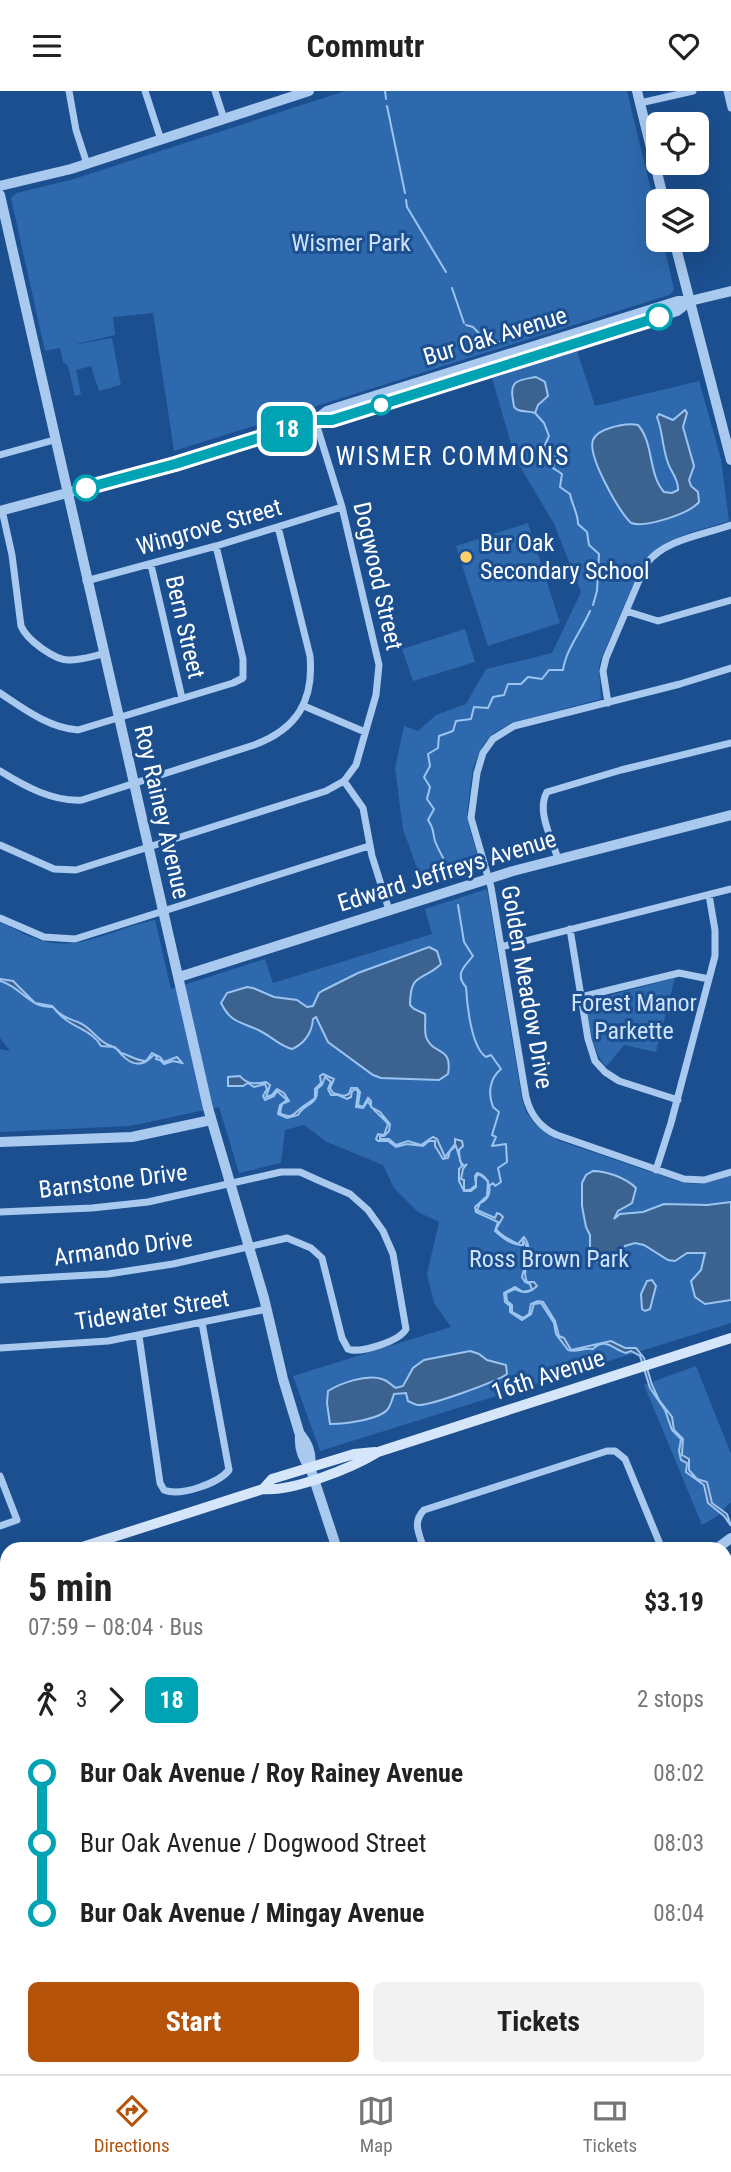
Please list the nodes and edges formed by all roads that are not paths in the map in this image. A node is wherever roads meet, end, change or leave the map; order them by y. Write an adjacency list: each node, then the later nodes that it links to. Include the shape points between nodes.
1 (69, 91): 13 (street)
2 (145, 91): 12 (street)
3 (215, 91): 11 (street)
4 (309, 91): 8 (street)
5 (637, 91): 9 (street)
6 (693, 91): 9 (street)
7 (727, 91): 10 (street)
8 (288, 94): 11 (street)
9 (640, 103): 15 (street)
10 (731, 108)
11 (224, 119): 12 (street)
12 (161, 140): 13 (street)
13 (87, 164): 14 (street)
14 (0, 186)
15 (661, 189)
16 (0, 195): 21 (street, Roy Rainey Avenue)
17 (677, 252): 19 (street)
18 (731, 291): 19 (street, Bur Oak Avenue)
19 (690, 302): 20 (street, Bur Oak Avenue, via 678,301 327,411); 23 (street)
20 (316, 420): 24 (street, Bur Oak Avenue); 25 (street, Dogwood Street)
21 (54, 440): 22 (street); 24 (street, Roy Rainey Avenue)
22 (0, 455)
23 (731, 460)
24 (68, 493): 26 (street, Bur Oak Avenue); 31 (street, Roy Rainey Avenue)
25 (342, 507): 28 (street, Wingrove Street); 41 (street, Dogwood Street, via 379,665)
26 (1, 510): 34 (street, via 25,635 66,660)
27 (731, 526): 33 (street, via 671,544 655,554)
28 (278, 527): 29 (street, Wingrove Street); 39 (street, via 310,656)
29 (216, 546): 30 (street, Wingrove Street); 37 (street, via 243,659 243,678)
30 (151, 565): 31 (street, Wingrove Street); 37 (street, Bern Street)
31 (86, 581): 34 (street, Roy Rainey Avenue)
32 (731, 600): 33 (street, via 658,621)
33 (626, 611): 38 (street, via 603,671)
34 (103, 653): 40 (street, Roy Rainey Avenue)
35 (731, 668): 38 (street, Golden Meadow Drive)
36 (0, 693): 40 (street, via 66,729 85,729)
37 (182, 698): 40 (street)
38 (607, 702): 51 (street, Golden Meadow Drive, via 514,726 488,744 479,762 471,818)
39 (304, 706): 41 (street); 45 (street, via 289,725 265,741)
40 (119, 719): 45 (street, Roy Rainey Avenue)
41 (365, 732): 44 (street, Dogwood Street, via 356,765)
42 (731, 743): 50 (street, via 547,792 544,814)
43 (0, 771): 45 (street, via 64,800 82,800)
44 (344, 781): 48 (street, via 363,808); 49 (street, via 326,791)
45 (134, 783): 49 (street, Roy Rainey Avenue)
46 (731, 815): 50 (street, Edward Jeffreys Avenue)
47 (0, 845): 49 (street, via 45,866 68,871)
48 (369, 846): 54 (street); 55 (street)
49 (148, 847): 55 (street, Roy Rainey Avenue)
50 (558, 859): 51 (street, Edward Jeffreys Avenue)
51 (489, 878): 54 (street, Edward Jeffreys Avenue); 58 (street, Golden Meadow Drive)
52 (731, 889): 53 (street)
53 (709, 895): 57 (street); 60 (street, via 716,947)
54 (389, 910): 59 (street, Edward Jeffreys Avenue)
55 (164, 912): 56 (street, via 66,940 44,937); 59 (street, Roy Rainey Avenue)
56 (0, 918)
57 (570, 929): 58 (street); 61 (street)
58 (501, 947): 65 (street, Golden Meadow Drive, via 533,1116 557,1135)
59 (178, 977): 63 (street, Roy Rainey Avenue)
60 (709, 979): 61 (street, via 672,974); 62 (street)
61 (581, 997): 62 (street, via 590,1047 600,1067 620,1081)
62 (678, 1100): 65 (street)
63 (211, 1119): 64 (street, via 132,1137); 67 (street, Roy Rainey Avenue)
64 (0, 1142)
65 (656, 1170): 66 (street, Golden Meadow Drive, via 698,1180)
66 (731, 1172)
67 (231, 1184): 68 (street, Barnstone Drive, via 137,1203); 69 (street, Roy Rainey Avenue); 69 (street, Barnstone Drive, via 293,1171 362,1203 391,1247 404,1333 360,1351 348,1349 319,1254 287,1238)
68 (0, 1212)
69 (249, 1246): 70 (street, Armando Drive, via 108,1274); 71 (street, Roy Rainey Avenue)
70 (0, 1280)
71 (267, 1309): 72 (street, Tidewater Street); 76 (street, Roy Rainey Avenue, via 304,1460)
72 (202, 1323): 73 (street, Tidewater Street); 73 (street, via 229,1470 221,1478 179,1493 164,1490 160,1483)
73 (139, 1336): 75 (street, Tidewater Street)
74 (731, 1338): 76 (main road, 16th Avenue, via 377,1452 354,1454)
75 (0, 1348)
76 (312, 1473): 81 (main road, 16th Avenue, via 274,1490 263,1489); 82 (street, Roy Rainey Avenue)
77 (0, 1476): 78 (street)
78 (9, 1497): 79 (street); 80 (street, via 17,1520)
79 (0, 1500)
80 (0, 1526)
81 (98, 1542)
82 (335, 1542)
83 (422, 1542): 84 (street, via 416,1525 424,1510 607,1451 625,1459)
84 (659, 1542)

